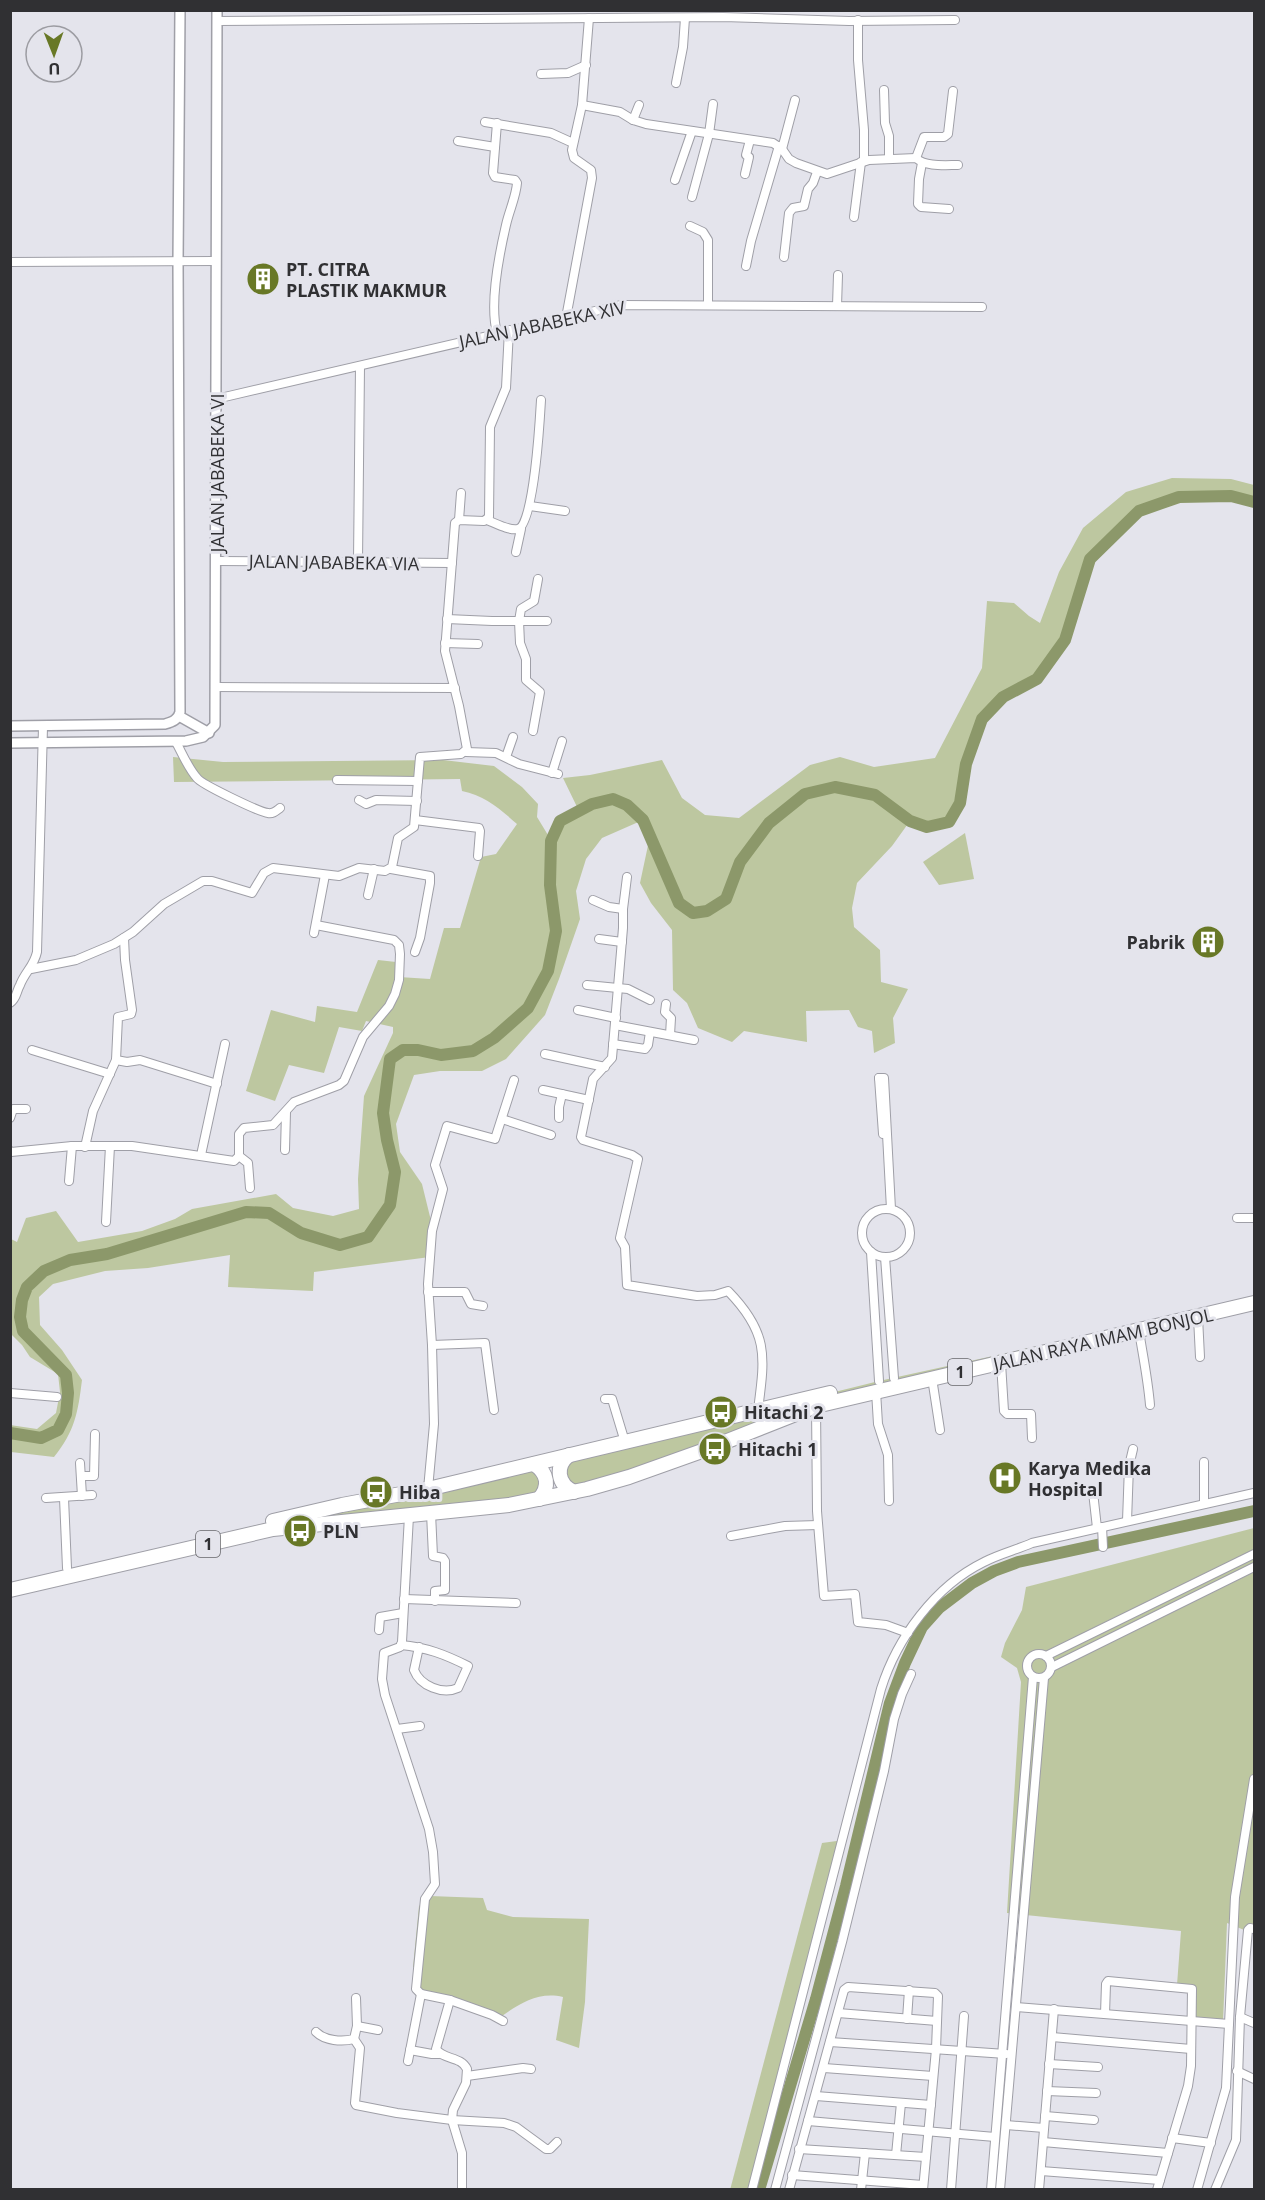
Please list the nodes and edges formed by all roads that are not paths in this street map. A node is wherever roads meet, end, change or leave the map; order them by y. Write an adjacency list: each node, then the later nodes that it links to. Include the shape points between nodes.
1 (180, 10): 42 (street, JALAN JABABEKA VI)
2 (217, 10): 7 (street, JALAN JABABEKA VI)
3 (723, 14): 5 (street); 8 (street)
4 (589, 18): 5 (street); 7 (street); 9 (street)
5 (685, 18): 11 (street)
6 (955, 20): 8 (street)
7 (217, 21): 40 (street, JALAN JABABEKA VI)
8 (858, 21): 30 (street)
9 (586, 65): 10 (street, via 568,73); 16 (street)
10 (541, 74)
11 (676, 83)
12 (884, 90): 28 (street)
13 (953, 91): 29 (street, via 949,132 924,137)
14 (795, 100): 27 (street)
15 (713, 104): 22 (street)
16 (582, 105): 18 (street, via 621,112); 25 (street)
17 (639, 105): 18 (street)
18 (633, 120): 21 (street)
19 (485, 122): 20 (street)
20 (497, 123): 25 (street, via 551,133); 26 (street)
21 (692, 131): 22 (street); 34 (street)
22 (709, 134): 23 (street); 35 (street)
23 (750, 140): 27 (street); 33 (street)
24 (458, 141): 26 (street)
25 (573, 143): 48 (street, via 574,158 591,170 592,178)
26 (495, 147): 50 (street, via 495,177 517,183 506,224 493,308)
27 (781, 148): 32 (street, via 792,161); 43 (street)
28 (889, 159): 29 (street); 30 (street)
29 (919, 160): 31 (street); 36 (street, via 918,204)
30 (862, 162): 32 (street, via 832,173); 37 (street)
31 (958, 165)
32 (817, 172): 39 (street, via 804,206 791,210)
33 (745, 174)
34 (675, 180)
35 (692, 197)
36 (949, 209)
37 (854, 217)
38 (690, 226): 45 (street, via 703,232 708,240)
39 (784, 257)
40 (212, 261): 42 (street); 52 (street, JALAN JABABEKA VI)
41 (10, 262): 42 (street)
42 (180, 262): 72 (street, JALAN JABABEKA VI)
43 (746, 266)
44 (838, 275): 46 (street)
45 (708, 305): 46 (street, JALAN JABABEKA XIV); 48 (street, JALAN JABABEKA XIV, via 628,304)
46 (837, 306): 47 (street, JALAN JABABEKA XIV)
47 (982, 307)
48 (566, 318): 49 (street, JALAN JABABEKA XIV)
49 (509, 330): 50 (street, JALAN JABABEKA XIV); 58 (street, via 506,388 490,427)
50 (497, 333): 51 (street, JALAN JABABEKA XIV)
51 (360, 366): 52 (street, JALAN JABABEKA XIV); 62 (street)
52 (216, 399): 61 (street, JALAN JABABEKA VI)
53 (541, 400): 55 (street)
54 (461, 493): 57 (street)
55 (530, 506): 56 (street); 59 (street)
56 (565, 511)
57 (459, 520): 58 (street); 63 (street, via 455,523)
58 (487, 520): 59 (street)
59 (521, 528): 60 (street)
60 (516, 552)
61 (217, 561): 62 (street, JALAN JABABEKA VIA); 70 (street, JALAN JABABEKA VI)
62 (358, 562): 63 (street, JALAN JABABEKA VIA)
63 (452, 563): 65 (street)
64 (538, 579): 66 (street, via 536,598 521,609)
65 (447, 619): 66 (street); 68 (street)
66 (519, 621): 67 (street); 75 (street, via 526,680 540,695)
67 (547, 621)
68 (445, 643): 69 (street); 71 (street)
69 (478, 644)
70 (216, 687): 71 (street); 76 (street, JALAN JABABEKA VI, via 216,721)
71 (455, 688): 82 (street)
72 (179, 716): 74 (street, via 165,724); 76 (street)
73 (10, 726): 74 (street)
74 (44, 727): 81 (street)
75 (532, 731)
76 (209, 734): 79 (street)
77 (513, 737): 83 (street)
78 (562, 741): 83 (street, via 555,773)
79 (176, 742): 81 (street); 88 (street, via 202,784 268,813)
80 (10, 743): 81 (street)
81 (43, 743): 102 (street, via 38,943)
82 (466, 752): 83 (street); 85 (street, via 421,756)
83 (506, 757)
84 (337, 780): 85 (street)
85 (418, 780): 87 (street)
86 (359, 800): 87 (street, via 366,804 376,800)
87 (417, 801): 89 (street)
88 (280, 808)
89 (415, 820): 90 (street, via 479,828); 92 (street, via 413,829 398,838)
90 (478, 856)
91 (374, 869): 92 (street); 93 (street, via 355,869 343,876); 95 (street)
92 (391, 869): 101 (street, via 430,876)
93 (325, 875): 98 (street, via 269,869 255,890 248,893 203,881 164,904); 126 (street, via 315,929 398,943 399,980 389,1006 363,1037 344,1081 294,1102)
94 (627, 877): 97 (street)
95 (368, 896)
96 (593, 900): 97 (street)
97 (623, 909): 100 (street)
98 (124, 938): 102 (street, via 76,960); 117 (street, via 132,1010 118,1017)
99 (599, 939): 100 (street)
100 (622, 942): 104 (street)
101 (415, 952)
102 (31, 969): 105 (street)
103 (587, 985): 104 (street)
104 (618, 988): 106 (street); 109 (street)
105 (12, 1000)
106 (650, 1000)
107 (666, 1004): 111 (street, via 665,1012 671,1018)
108 (578, 1010): 109 (street)
109 (616, 1022): 110 (street); 114 (street)
110 (650, 1032): 111 (street); 114 (street, via 645,1049)
111 (670, 1035): 112 (street)
112 (694, 1040)
113 (225, 1044): 121 (street)
114 (613, 1044): 118 (street, via 611,1060)
115 (32, 1050): 119 (street)
116 (545, 1054): 118 (street)
117 (116, 1060): 119 (street); 121 (street, via 140,1060)
118 (605, 1066): 124 (street, via 593,1079)
119 (110, 1074): 133 (street, via 93,1111)
120 (514, 1080): 129 (street)
121 (217, 1084): 136 (street)
122 (543, 1090): 123 (street)
123 (562, 1094): 124 (street); 128 (street)
124 (590, 1100): 167 (street, via 581,1139 638,1159 620,1238 625,1247 627,1285 697,1296 728,1291 758,1333 763,1368)
125 (26, 1109): 127 (street, via 13,1109)
126 (286, 1112): 134 (street); 137 (street, via 273,1125 244,1128 238,1138)
127 (10, 1118)
128 (559, 1118)
129 (502, 1119): 130 (street); 146 (street, via 493,1140 446,1127 435,1165 443,1189 432,1232)
130 (551, 1135)
131 (72, 1146): 133 (street); 135 (street); 138 (street)
132 (110, 1146): 133 (street); 136 (street); 143 (street)
133 (85, 1147)
134 (285, 1150)
135 (11, 1152)
136 (201, 1155): 137 (street, via 230,1161)
137 (239, 1156): 139 (street, via 248,1163)
138 (69, 1181)
139 (250, 1188)
140 (889, 1209): 140 (street, via 879,1078 884,1078); 144 (street, via 872,1213 863,1225 863,1240); 145 (street, via 904,1217 910,1236 900,1252)
141 (1237, 1218): 142 (street)
142 (1254, 1218)
143 (106, 1222)
144 (871, 1252): 145 (street); 154 (street)
145 (885, 1257): 153 (street)
146 (428, 1292): 149 (street, via 465,1292 471,1304); 152 (street)
147 (1254, 1294): 155 (highway, JALAN RAYA IMAM BONJOL / 1)
148 (1254, 1303): 150 (highway, JALAN RAYA IMAM BONJOL / 1)
149 (483, 1306)
150 (1198, 1317): 151 (highway, JALAN RAYA IMAM BONJOL / 1); 156 (street)
151 (1139, 1331): 155 (highway, JALAN RAYA IMAM BONJOL / 1); 164 (street)
152 (432, 1344): 166 (street, via 485,1343); 178 (street, via 434,1424)
153 (892, 1344): 154 (street); 158 (street)
154 (877, 1346): 160 (street)
155 (1047, 1348): 157 (highway, JALAN RAYA IMAM BONJOL / 1); 158 (highway, JALAN RAYA IMAM BONJOL / 1)
156 (1200, 1357)
157 (1001, 1363): 159 (highway, JALAN RAYA IMAM BONJOL / 1); 170 (street, via 1005,1413 1031,1414)
158 (894, 1378): 160 (highway, JALAN RAYA IMAM BONJOL / 1)
159 (933, 1378): 160 (highway, JALAN RAYA IMAM BONJOL / 1); 168 (street)
160 (878, 1386): 165 (highway, JALAN RAYA IMAM BONJOL / 1); 167 (highway, JALAN RAYA IMAM BONJOL / 1); 187 (street, via 878,1425 888,1455)
161 (10, 1393): 162 (street)
162 (57, 1397)
163 (605, 1399): 171 (street, via 612,1399)
164 (1150, 1405)
165 (816, 1406): 179 (highway, JALAN RAYA IMAM BONJOL / 1, via 628,1477); 192 (street)
166 (494, 1410)
167 (758, 1410): 171 (highway, JALAN RAYA IMAM BONJOL / 1)
168 (940, 1431)
169 (95, 1434): 177 (street, via 94,1476)
170 (1032, 1438)
171 (625, 1442): 173 (highway, JALAN RAYA IMAM BONJOL / 1)
172 (1133, 1449): 191 (street)
173 (569, 1455): 176 (highway, 1); 179 (highway, via 560,1465 560,1478)
174 (1204, 1462): 188 (street)
175 (80, 1463): 177 (street)
176 (534, 1464): 178 (highway, 1); 186 (highway, via 546,1477)
177 (81, 1476): 183 (street)
178 (429, 1489): 197 (highway, 1, via 333,1507)
179 (574, 1492): 186 (highway, 1)
180 (1093, 1492): 193 (street)
181 (1254, 1493): 188 (street)
182 (92, 1495): 183 (street)
183 (82, 1496): 185 (street)
184 (46, 1498): 185 (street)
185 (64, 1498): 199 (street)
186 (539, 1499): 189 (highway, 1)
187 (889, 1501)
188 (1204, 1504): 191 (street)
189 (431, 1513): 190 (highway, 1); 203 (street, via 433,1556 443,1558 446,1564 445,1590 435,1591)
190 (409, 1516): 197 (highway, 1, via 279,1528); 202 (street)
191 (1128, 1521): 193 (street)
192 (818, 1526): 194 (street, via 785,1526); 207 (street, via 824,1596 855,1594 858,1622 886,1624)
193 (1100, 1527): 195 (street); 207 (street, via 1032,1544 977,1566 931,1603)
194 (731, 1536)
195 (1103, 1544)
196 (1254, 1554): 210 (street)
197 (135, 1557): 199 (highway, 1); 201 (highway, 1)
198 (1254, 1567): 211 (street)
199 (67, 1568): 200 (highway, 1)
200 (10, 1582)
201 (10, 1590)
202 (404, 1599): 203 (street); 205 (street)
203 (435, 1601): 204 (street)
204 (516, 1603)
205 (403, 1613): 206 (street, via 380,1617); 208 (street)
206 (379, 1630)
207 (908, 1633): 288 (street, via 881,1689)
208 (401, 1645): 209 (street); 216 (street, via 383,1656 384,1687)
209 (419, 1647): 209 (street, via 414,1670 422,1682 444,1691 458,1688 468,1666)
210 (1046, 1656): 211 (street); 213 (street, via 1039,1654 1028,1660 1026,1667)
211 (1052, 1667): 214 (street)
212 (911, 1674): 289 (street, via 894,1719 842,1942)
213 (1033, 1677): 214 (street); 246 (street)
214 (1044, 1678): 223 (street)
215 (420, 1726): 216 (street)
216 (397, 1730): 220 (street, via 434,1852 435,1884 424,1904 416,1989)
217 (1254, 1779): 234 (street, via 1237,1886)
218 (1254, 1929): 228 (street, via 1248,1930)
219 (909, 1990): 225 (street, via 845,1988); 229 (street); 230 (street, via 938,1996)
220 (421, 1994): 222 (street); 243 (street)
221 (356, 1998): 235 (street)
222 (450, 2000): 232 (street); 245 (street, via 437,2046)
223 (1016, 2007): 224 (street); 247 (street)
224 (1054, 2009): 226 (street); 238 (street)
225 (838, 2013): 229 (street); 240 (street)
226 (1106, 2014): 231 (street); 231 (street, via 1108,1981 1192,1989)
227 (964, 2016): 244 (street)
228 (1240, 2017): 233 (street); 253 (street)
229 (907, 2019): 230 (street)
230 (937, 2020): 241 (street)
231 (1192, 2021): 234 (street); 242 (street)
232 (503, 2022)
233 (1254, 2023)
234 (1229, 2024): 275 (street, via 1226,2088)
235 (357, 2026): 236 (street); 239 (street)
236 (378, 2030)
237 (316, 2032): 239 (street, via 323,2037)
238 (1052, 2037): 242 (street); 249 (street)
239 (354, 2040): 263 (street, via 360,2048 356,2105)
240 (831, 2042): 241 (street); 251 (street)
241 (936, 2049): 244 (street); 255 (street)
242 (1191, 2049): 272 (street, via 1188,2086)
243 (410, 2050): 245 (street); 248 (street)
244 (962, 2051): 246 (street); 270 (street)
245 (439, 2054): 254 (street, via 465,2065)
246 (1002, 2054): 247 (street); 271 (street)
247 (1012, 2054): 266 (street)
248 (408, 2061)
249 (1049, 2064): 250 (street); 257 (street)
250 (1098, 2067)
251 (824, 2068): 255 (street); 259 (street)
252 (531, 2069): 254 (street)
253 (1237, 2071): 256 (street); 286 (street, via 1235,2145)
254 (467, 2076): 263 (street)
255 (933, 2076): 261 (street)
256 (1254, 2079)
257 (1047, 2091): 258 (street); 262 (street)
258 (1096, 2094)
259 (816, 2096): 260 (street); 265 (street)
260 (901, 2103): 261 (street); 268 (street)
261 (931, 2105): 269 (street)
262 (1045, 2116): 264 (street); 267 (street)
263 (452, 2120): 273 (street, via 509,2124 546,2150); 287 (street, via 462,2153)
264 (1094, 2120)
265 (808, 2121): 268 (street); 276 (street)
266 (1006, 2125): 267 (street); 293 (street)
267 (1044, 2128): 274 (street)
268 (899, 2129): 269 (street); 279 (street)
269 (928, 2132): 270 (street); 280 (street)
270 (956, 2134): 271 (street); 291 (street)
271 (996, 2137): 292 (street)
272 (1172, 2138): 275 (street); 278 (street)
273 (557, 2142)
274 (1043, 2142): 278 (street); 281 (street)
275 (1211, 2143): 296 (street)
276 (799, 2149): 277 (street); 282 (street)
277 (865, 2153): 279 (street); 284 (street)
278 (1168, 2153): 283 (street)
279 (896, 2155): 280 (street)
280 (926, 2157): 285 (street)
281 (1041, 2170): 283 (street); 294 (street)
282 (792, 2175): 284 (street); 290 (street)
283 (1160, 2180): 295 (street)
284 (862, 2185): 285 (street)
285 (923, 2188)
286 (1218, 2189)
287 (462, 2190)
288 (752, 2190)
289 (775, 2190)
290 (789, 2190)
291 (951, 2190)
292 (991, 2190)
293 (1000, 2190)
294 (1039, 2190)
295 (1157, 2190)
296 (1197, 2190)

